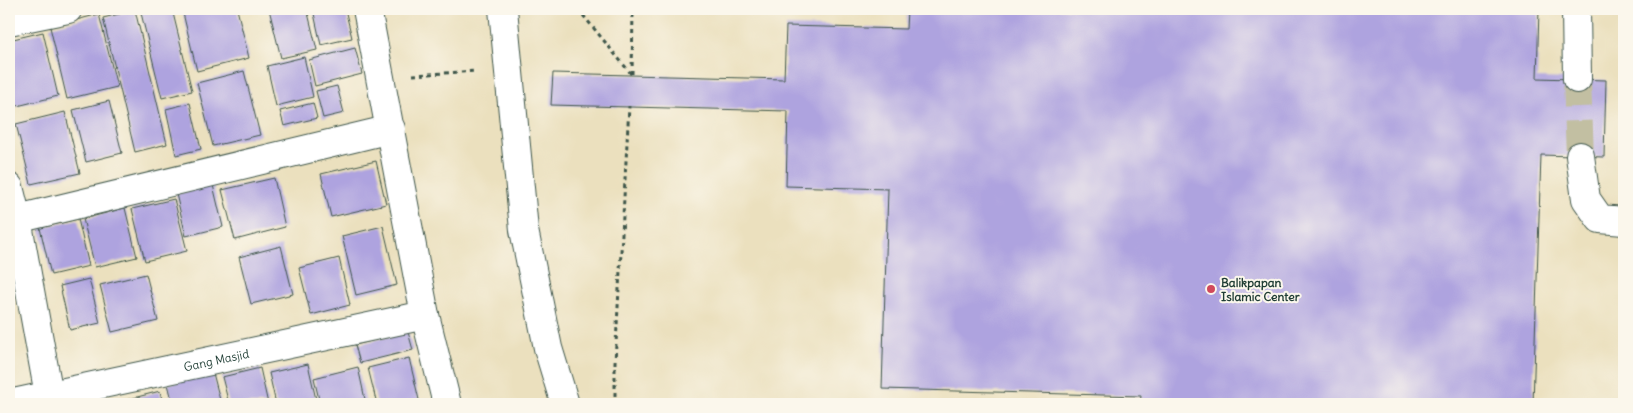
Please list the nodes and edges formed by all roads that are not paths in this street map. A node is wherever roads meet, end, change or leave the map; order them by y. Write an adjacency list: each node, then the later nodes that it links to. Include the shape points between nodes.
1 (68, 9): 5 (street)
2 (367, 9): 7 (street)
3 (503, 9): 16 (street, via 524,230 548,348)
4 (1576, 9): 6 (street)
5 (9, 21)
6 (1577, 79)
7 (391, 129): 10 (street); 12 (street)
8 (1580, 156): 11 (street, via 1586,199 1600,219)
9 (9, 187): 10 (street)
10 (17, 219): 13 (street)
11 (1624, 221)
12 (426, 315): 13 (street, Gang Masjid); 15 (street)
13 (49, 395): 14 (street, Gang Masjid)
14 (9, 404)
15 (447, 404)
16 (565, 404)

